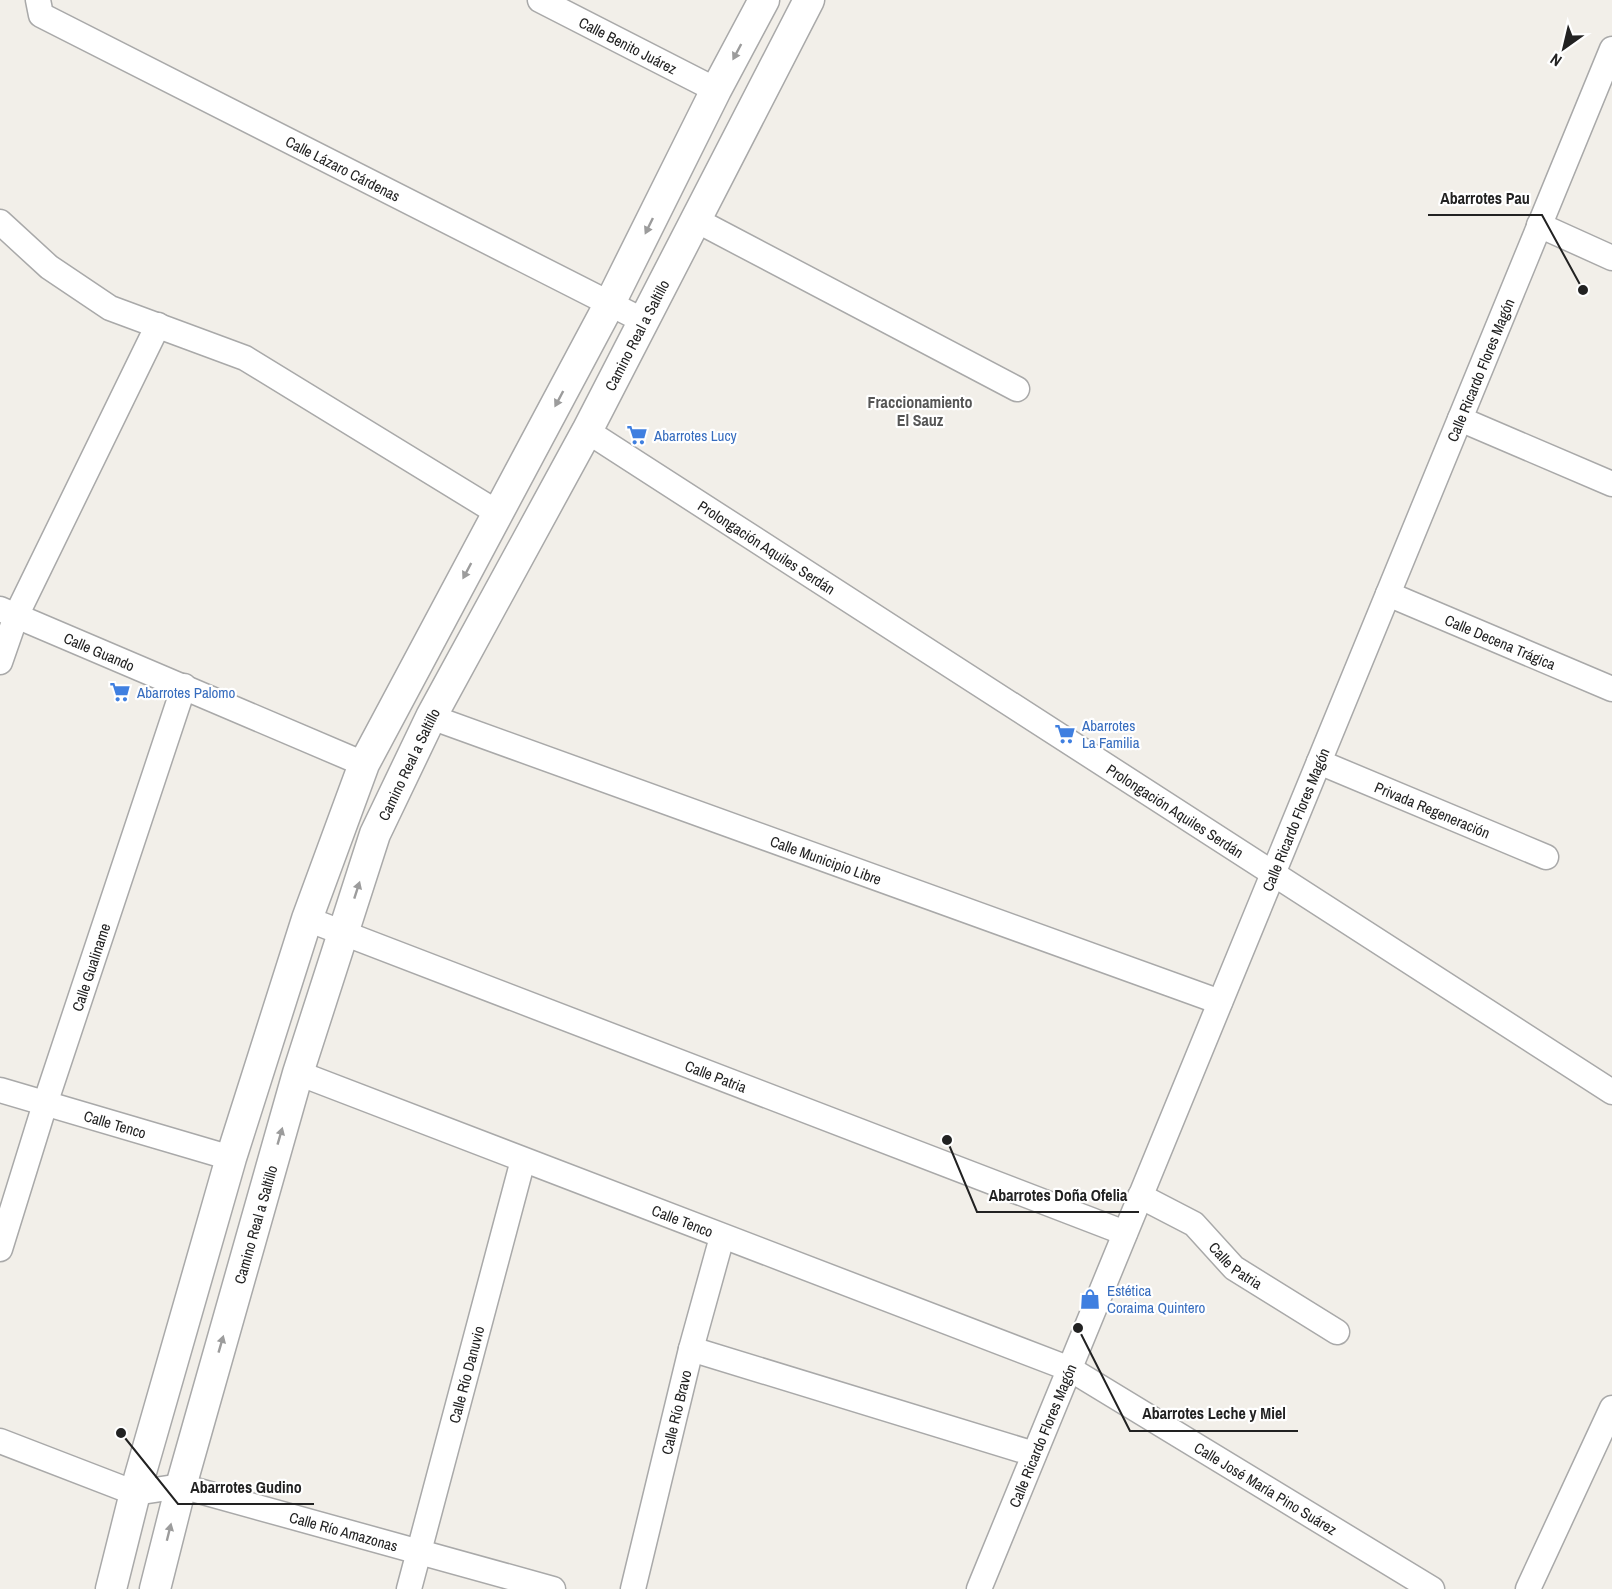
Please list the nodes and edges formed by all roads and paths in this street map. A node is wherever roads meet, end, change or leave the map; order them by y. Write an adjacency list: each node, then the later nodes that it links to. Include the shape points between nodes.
1 (540, 0): 6 (street, Calle Benito Juárez)
2 (764, 0): 6 (street, one-way to 6)
3 (809, 0): 7 (street, Camino Real a Saltillo)
4 (40, 8): 11 (street, Calle Lázaro Cárdenas)
5 (1612, 48): 9 (street, Calle Ricardo Flores Magón)
6 (716, 90): 11 (street, one-way to 11)
7 (696, 220): 12 (street, Camino Real a Saltillo); 14 (street)
8 (0, 222): 13 (street, via 49,267 110,308)
9 (1539, 225): 10 (street); 15 (street, Calle Ricardo Flores Magón)
10 (1612, 258)
11 (610, 303): 12 (street, Calle Lázaro Cárdenas); 18 (street, one-way to 18)
12 (644, 321): 16 (street, Camino Real a Saltillo)
13 (158, 325): 18 (street, via 245,358); 20 (street)
14 (1017, 389)
15 (1460, 419): 17 (street); 19 (street, Calle Ricardo Flores Magón)
16 (587, 431): 24 (street, Camino Real a Saltillo); 28 (street, Prolongación Aquiles Serdán)
17 (1612, 484)
18 (498, 513): 26 (street, one-way to 26)
19 (1388, 594): 23 (street, Calle Decena Trágica); 25 (street, Calle Ricardo Flores Magón)
20 (8, 612): 21 (street); 22 (street, Calle Guando)
21 (0, 662)
22 (184, 686): 26 (street, Calle Guando); 35 (street, Calle Gualiname)
23 (1612, 689)
24 (431, 717): 30 (street, Camino Real a Saltillo, one-way to 24, via 375,834); 31 (street, Calle Municipio Libre)
25 (1319, 762): 27 (street, Privada Regeneración); 28 (street, Calle Ricardo Flores Magón)
26 (364, 764): 29 (street)
27 (1546, 857)
28 (1274, 872): 31 (street, Calle Ricardo Flores Magón); 34 (street, Prolongación Aquiles Serdán)
29 (308, 919): 30 (street, Calle Patria); 36 (street)
30 (344, 933): 32 (street, Camino Real a Saltillo); 39 (street, Calle Patria)
31 (1220, 1002): 38 (street, Calle Ricardo Flores Magón)
32 (298, 1073): 37 (street, Calle Tenco); 48 (street, Camino Real a Saltillo, one-way to 32)
33 (0, 1090): 35 (street, Calle Tenco)
34 (1612, 1092)
35 (45, 1104): 36 (street, Calle Tenco); 41 (street, Calle Gualiname)
36 (231, 1158): 49 (street)
37 (523, 1160): 40 (street, Calle Tenco); 50 (street, Calle Río Danuvio)
38 (1140, 1196): 39 (street, Calle Ricardo Flores Magón); 42 (street, Calle Patria, via 1194,1224 1234,1268)
39 (1125, 1233): 44 (street, Calle Ricardo Flores Magón)
40 (722, 1237): 43 (street, Calle Río Bravo); 44 (street, Calle Tenco)
41 (0, 1249)
42 (1337, 1332)
43 (691, 1348): 47 (street); 55 (street, Calle Río Bravo)
44 (1070, 1369): 47 (street, Calle Ricardo Flores Magón); 57 (street, Calle José María Pino Suárez)
45 (1612, 1408): 58 (street)
46 (0, 1441): 49 (street)
47 (1034, 1455): 56 (street, Calle Ricardo Flores Magón)
48 (181, 1486): 49 (street, Calle Río Amazonas); 50 (street, Calle Río Amazonas); 52 (street, Camino Real a Saltillo, one-way to 48)
49 (135, 1493): 51 (street)
50 (419, 1552): 53 (street, Calle Río Danuvio); 54 (street, Calle Río Amazonas)
51 (111, 1589)
52 (155, 1589)
53 (409, 1589)
54 (553, 1589)
55 (633, 1589)
56 (979, 1589)
57 (1432, 1589)
58 (1528, 1589)

